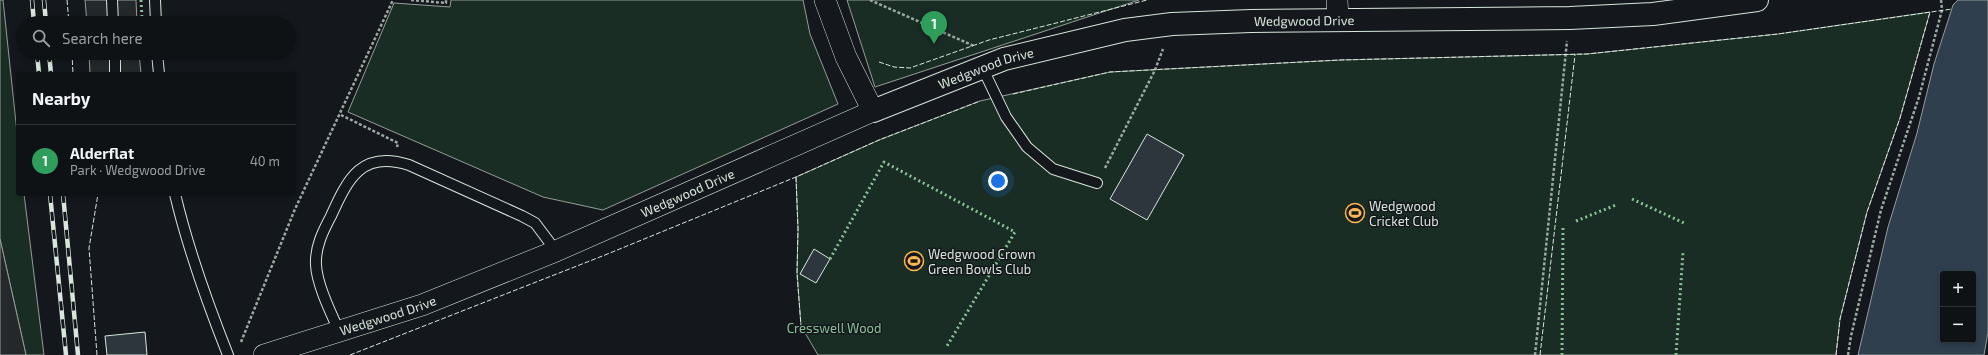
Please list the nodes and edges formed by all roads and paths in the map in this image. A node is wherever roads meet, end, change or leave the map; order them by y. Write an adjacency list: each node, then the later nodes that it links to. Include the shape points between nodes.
1 (112, 0): 11 (lane)
2 (156, 0): 12 (lane)
3 (393, 0): 22 (path)
4 (411, 0): 5 (path, via 446,3)
5 (446, 0)
6 (825, 0): 21 (street, via 846,57)
7 (870, 0): 15 (path)
8 (1757, 0): 13 (street, Wedgwood Drive, via 1653,14)
9 (1941, 0): 32 (path, via 1942,10 1919,97 1881,210)
10 (1338, 10): 13 (street, Wedgwood Drive); 14 (street, Wedgwood Drive)
11 (113, 16)
12 (156, 16)
13 (1570, 18): 31 (path)
14 (1172, 24): 15 (street, Wedgwood Drive, via 1125,30); 24 (path, via 1155,70)
15 (1004, 59): 18 (street, Wedgwood Drive)
16 (115, 60): 19 (lane)
17 (158, 60): 20 (lane)
18 (982, 67): 21 (street, Wedgwood Drive); 24 (lane, via 1006,117 1026,147 1053,169)
19 (116, 72)
20 (159, 72)
21 (873, 111): 26 (street, Wedgwood Drive)
22 (341, 115): 23 (path, via 398,143); 28 (path, via 295,209)
23 (396, 161): 26 (lane, via 535,223); 27 (lane, via 383,160 357,170 346,184 319,240 316,266 324,297)
24 (1097, 183)
25 (175, 196): 29 (lane, via 183,230 204,294)
26 (556, 251): 27 (street, Wedgwood Drive, via 422,305)
27 (339, 331): 30 (street, Wedgwood Drive)
28 (239, 348)
29 (228, 355)
30 (264, 355)
31 (1535, 355)
32 (1848, 355)

